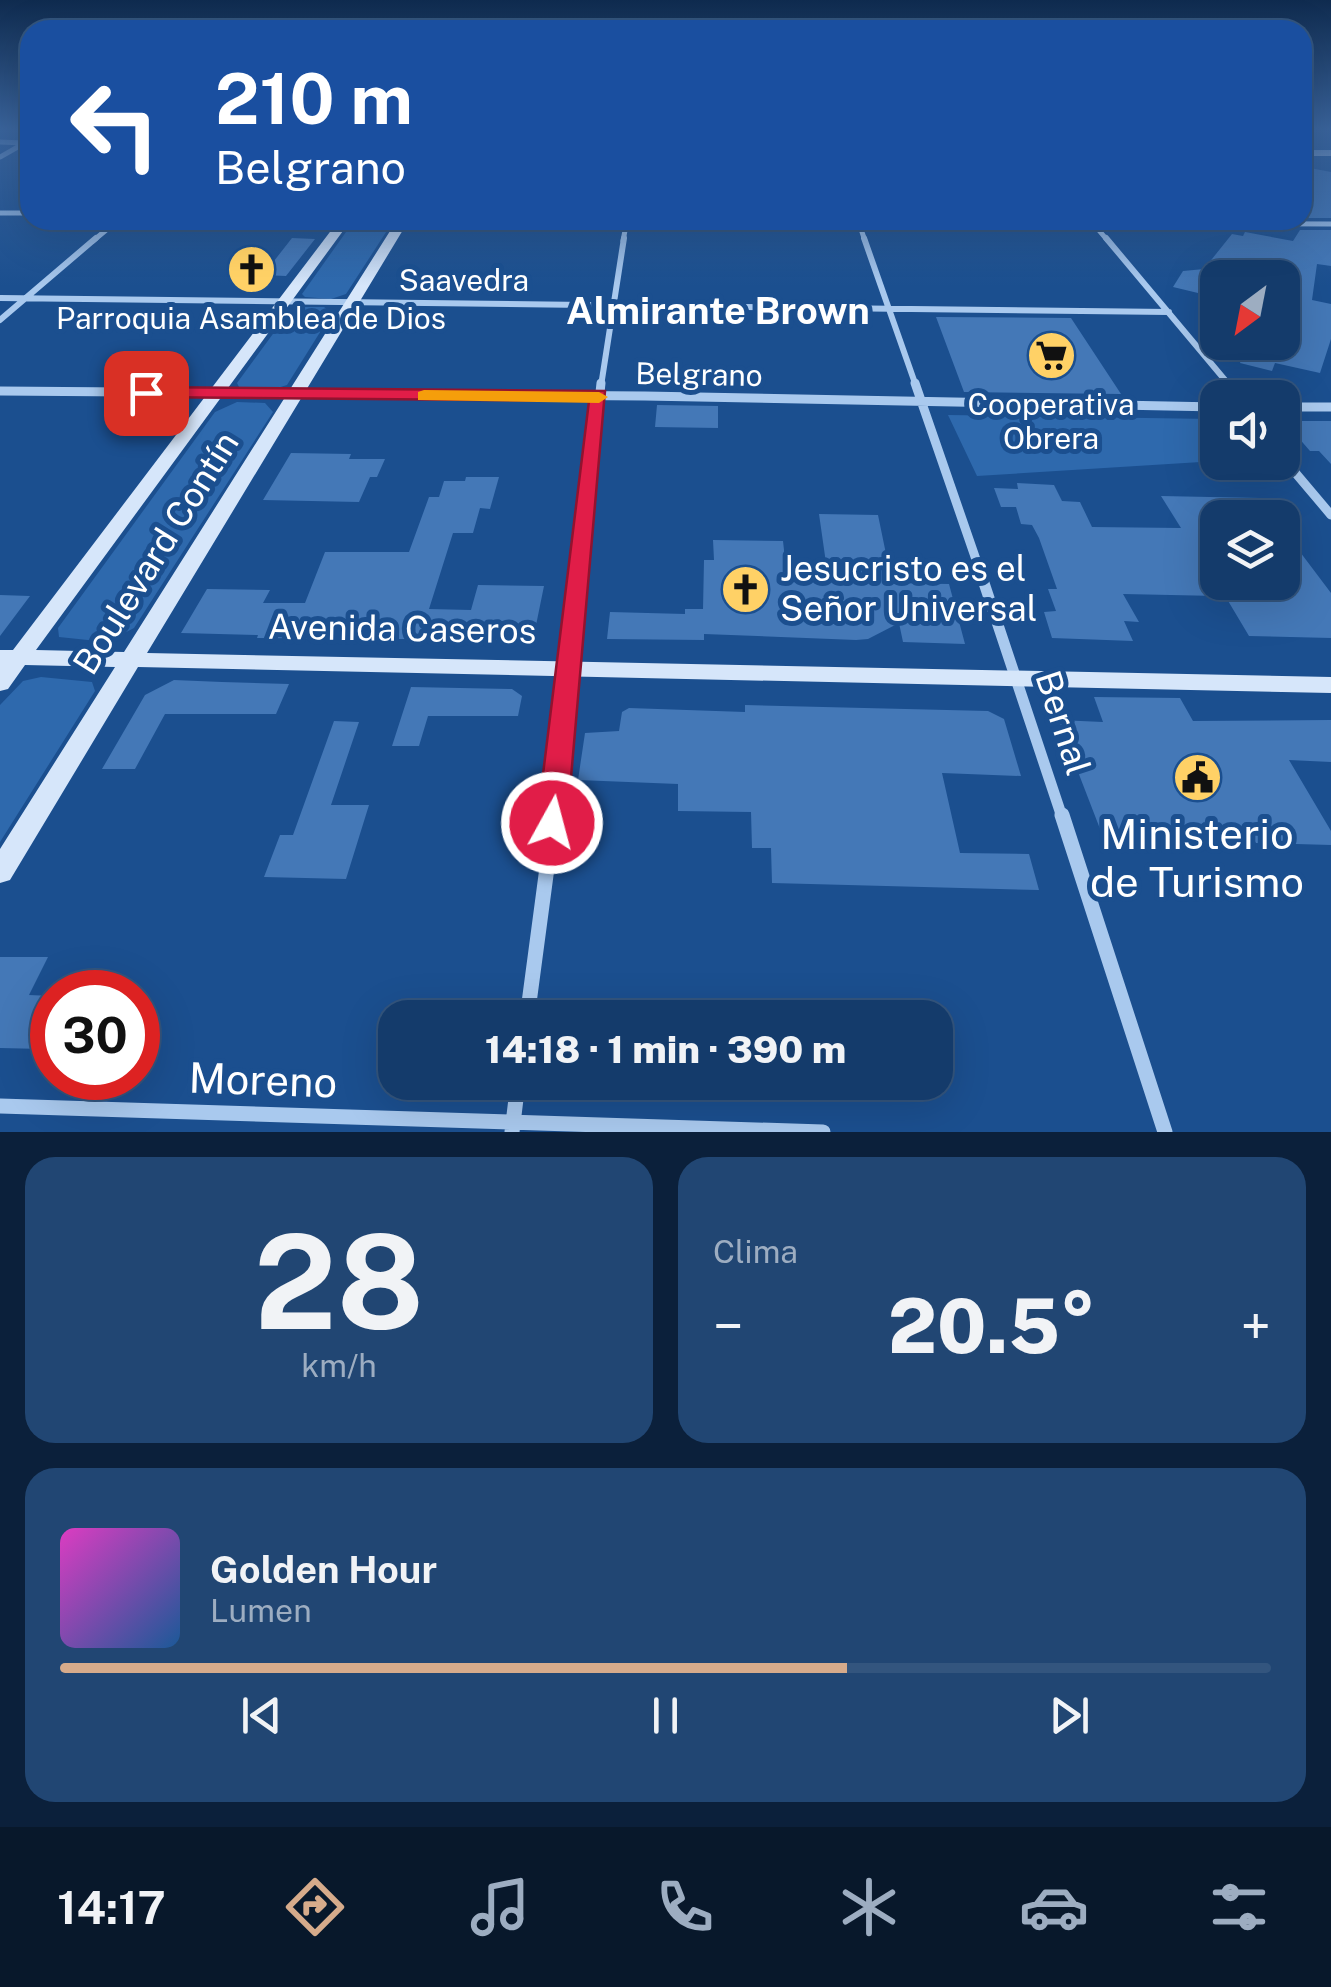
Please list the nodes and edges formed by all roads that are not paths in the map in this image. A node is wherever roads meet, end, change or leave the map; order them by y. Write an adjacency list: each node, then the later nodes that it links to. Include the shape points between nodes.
1 (106, 230): 8 (street)
2 (339, 230): 9 (main road, Boulevard Contín)
3 (397, 230): 10 (main road, Boulevard Contín)
4 (625, 230): 11 (street)
5 (861, 230): 12 (street, Bernal)
6 (1099, 230): 13 (street)
7 (0, 298): 8 (street, Saavedra)
8 (25, 298): 9 (street, Saavedra); 14 (street)
9 (286, 302): 10 (street, Saavedra); 17 (main road, Boulevard Contín)
10 (350, 304): 11 (street, Saavedra); 19 (main road, Boulevard Contín)
11 (610, 304): 12 (street, Saavedra); 18 (street)
12 (888, 308): 13 (street, Saavedra); 20 (street, Bernal)
13 (1169, 312): 15 (street)
14 (0, 320)
15 (1225, 380)
16 (0, 391): 17 (street, Belgrano)
17 (218, 394): 19 (street, Belgrano); 26 (main road, Boulevard Contín)
18 (599, 395): 19 (street, Belgrano); 20 (street, Belgrano); 28 (street)
19 (294, 396): 27 (main road, Boulevard Contín)
20 (922, 403): 21 (street, Belgrano); 29 (street, Bernal)
21 (1200, 407)
22 (1300, 407): 23 (street)
23 (1331, 407)
24 (1300, 478): 25 (street)
25 (1331, 515)
26 (9, 658): 27 (main road, Avenida Caseros); 30 (main road, Boulevard Contín)
27 (132, 659): 28 (main road, Avenida Caseros); 32 (main road, Boulevard Contín)
28 (572, 668): 29 (main road, Avenida Caseros); 33 (street)
29 (1017, 678): 31 (main road, Avenida Caseros); 38 (street, Bernal)
30 (0, 683)
31 (1331, 685)
32 (0, 872)
33 (529, 1000)
34 (516, 1100): 36 (street)
35 (0, 1106): 36 (street, Moreno)
36 (512, 1128): 37 (street, Moreno)
37 (823, 1132)
38 (1166, 1132)

